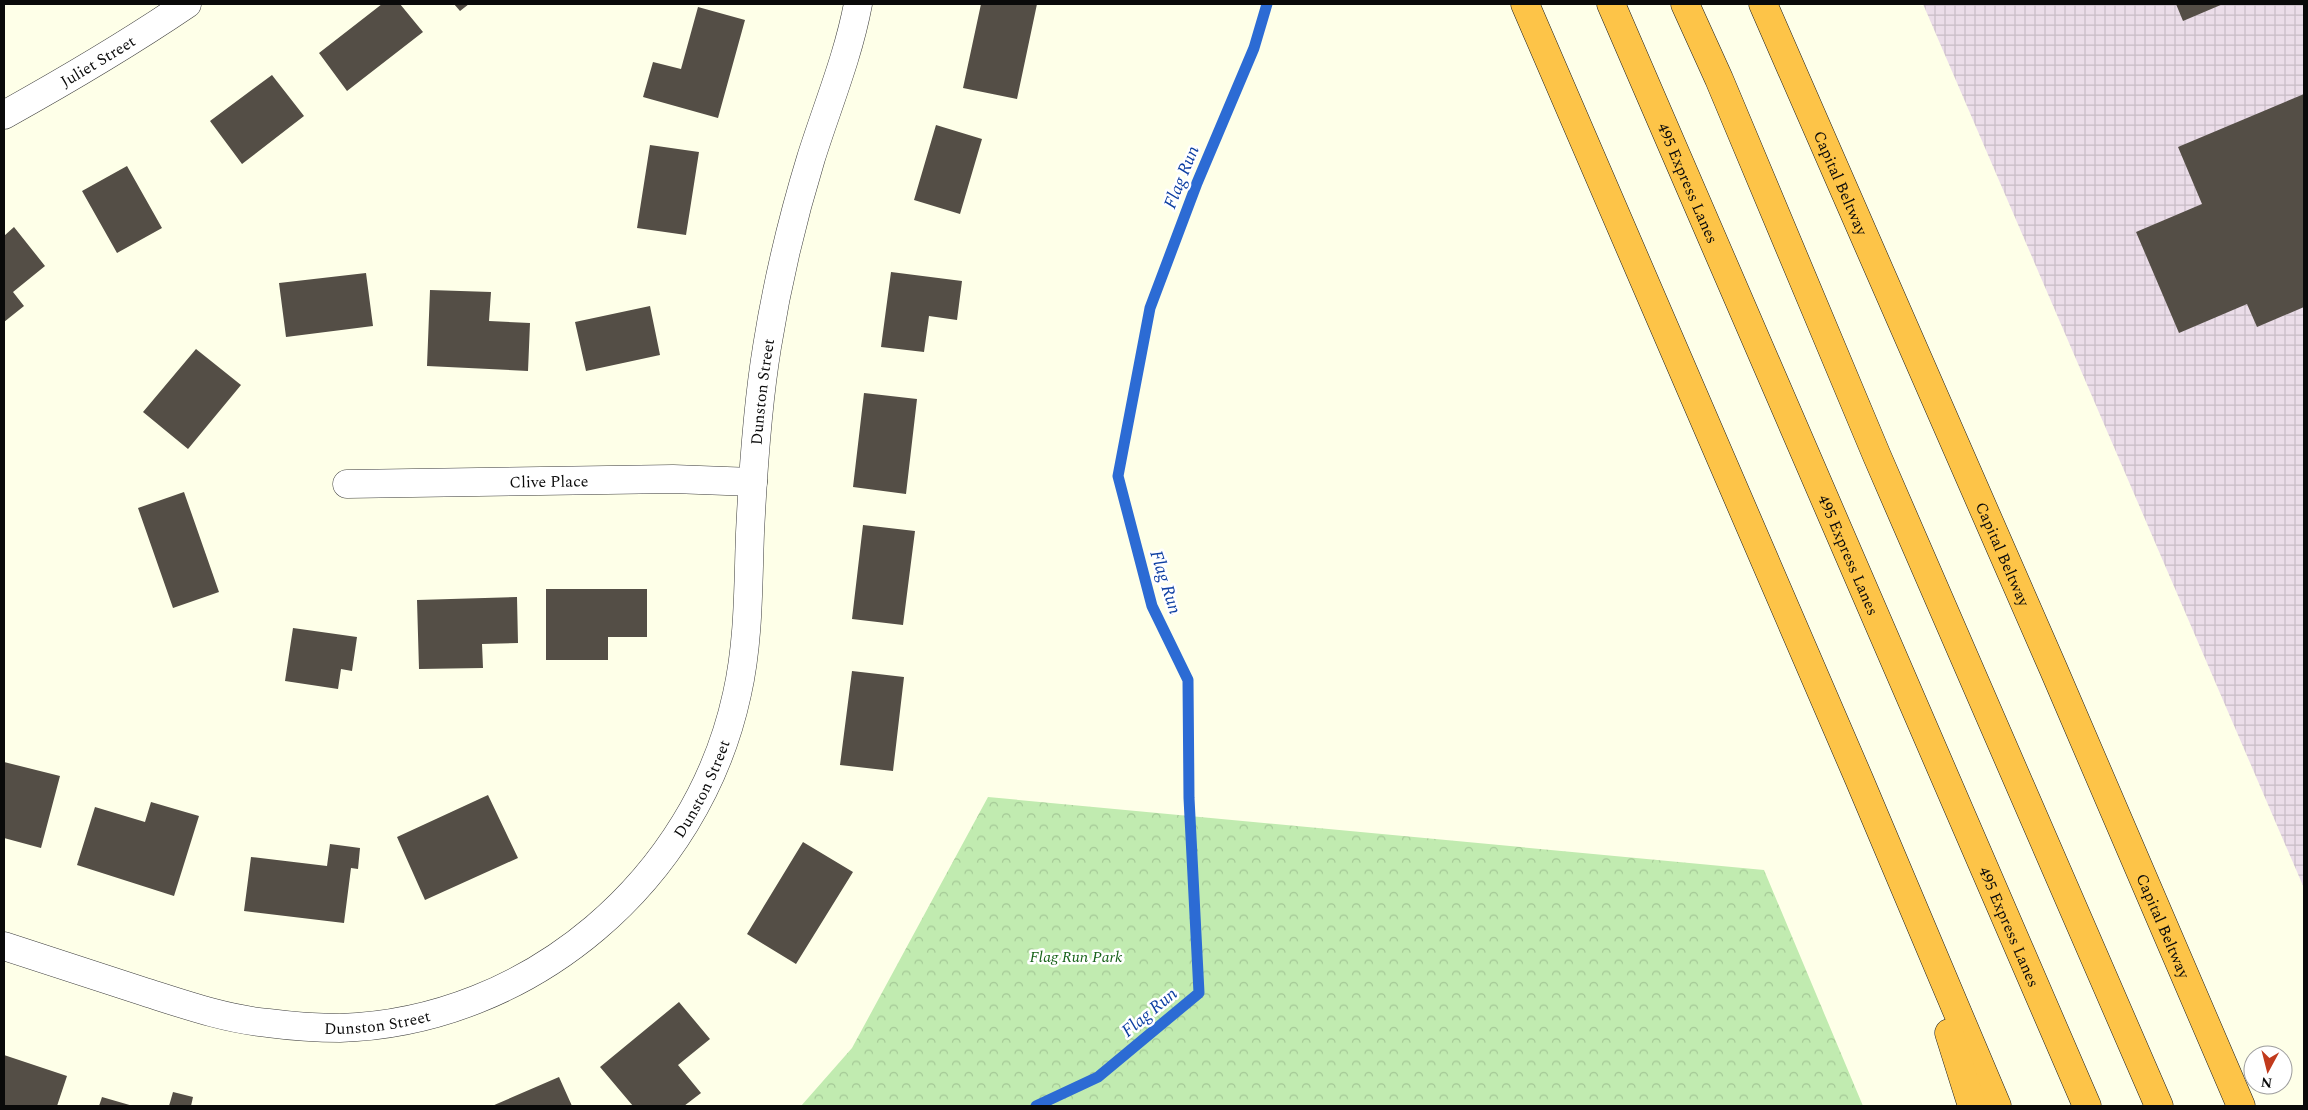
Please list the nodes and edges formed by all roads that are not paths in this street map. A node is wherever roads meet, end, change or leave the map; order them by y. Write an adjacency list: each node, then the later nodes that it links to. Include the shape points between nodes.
1 (188, 4): 7 (street, Juliet Street, via 76,75)
2 (858, 4): 8 (street, Dunston Street, via 783,264 767,349)
3 (1525, 4): 10 (highway)
4 (1611, 4): 14 (highway, 495 Express Lanes)
5 (1685, 4): 15 (highway)
6 (1763, 4): 16 (highway, Capital Beltway)
7 (4, 115)
8 (753, 482): 9 (street, Clive Place, via 673,479); 11 (street, Dunston Street, via 747,624 738,691 714,769 679,835 653,871 591,933 555,960 517,982 448,1009 394,1022 340,1028 264,1023 205,1011)
9 (347, 484)
10 (1896, 867): 12 (highway); 13 (highway)
11 (4, 946)
12 (1972, 1106)
13 (1997, 1106)
14 (2087, 1106)
15 (2159, 1106)
16 (2241, 1106)

